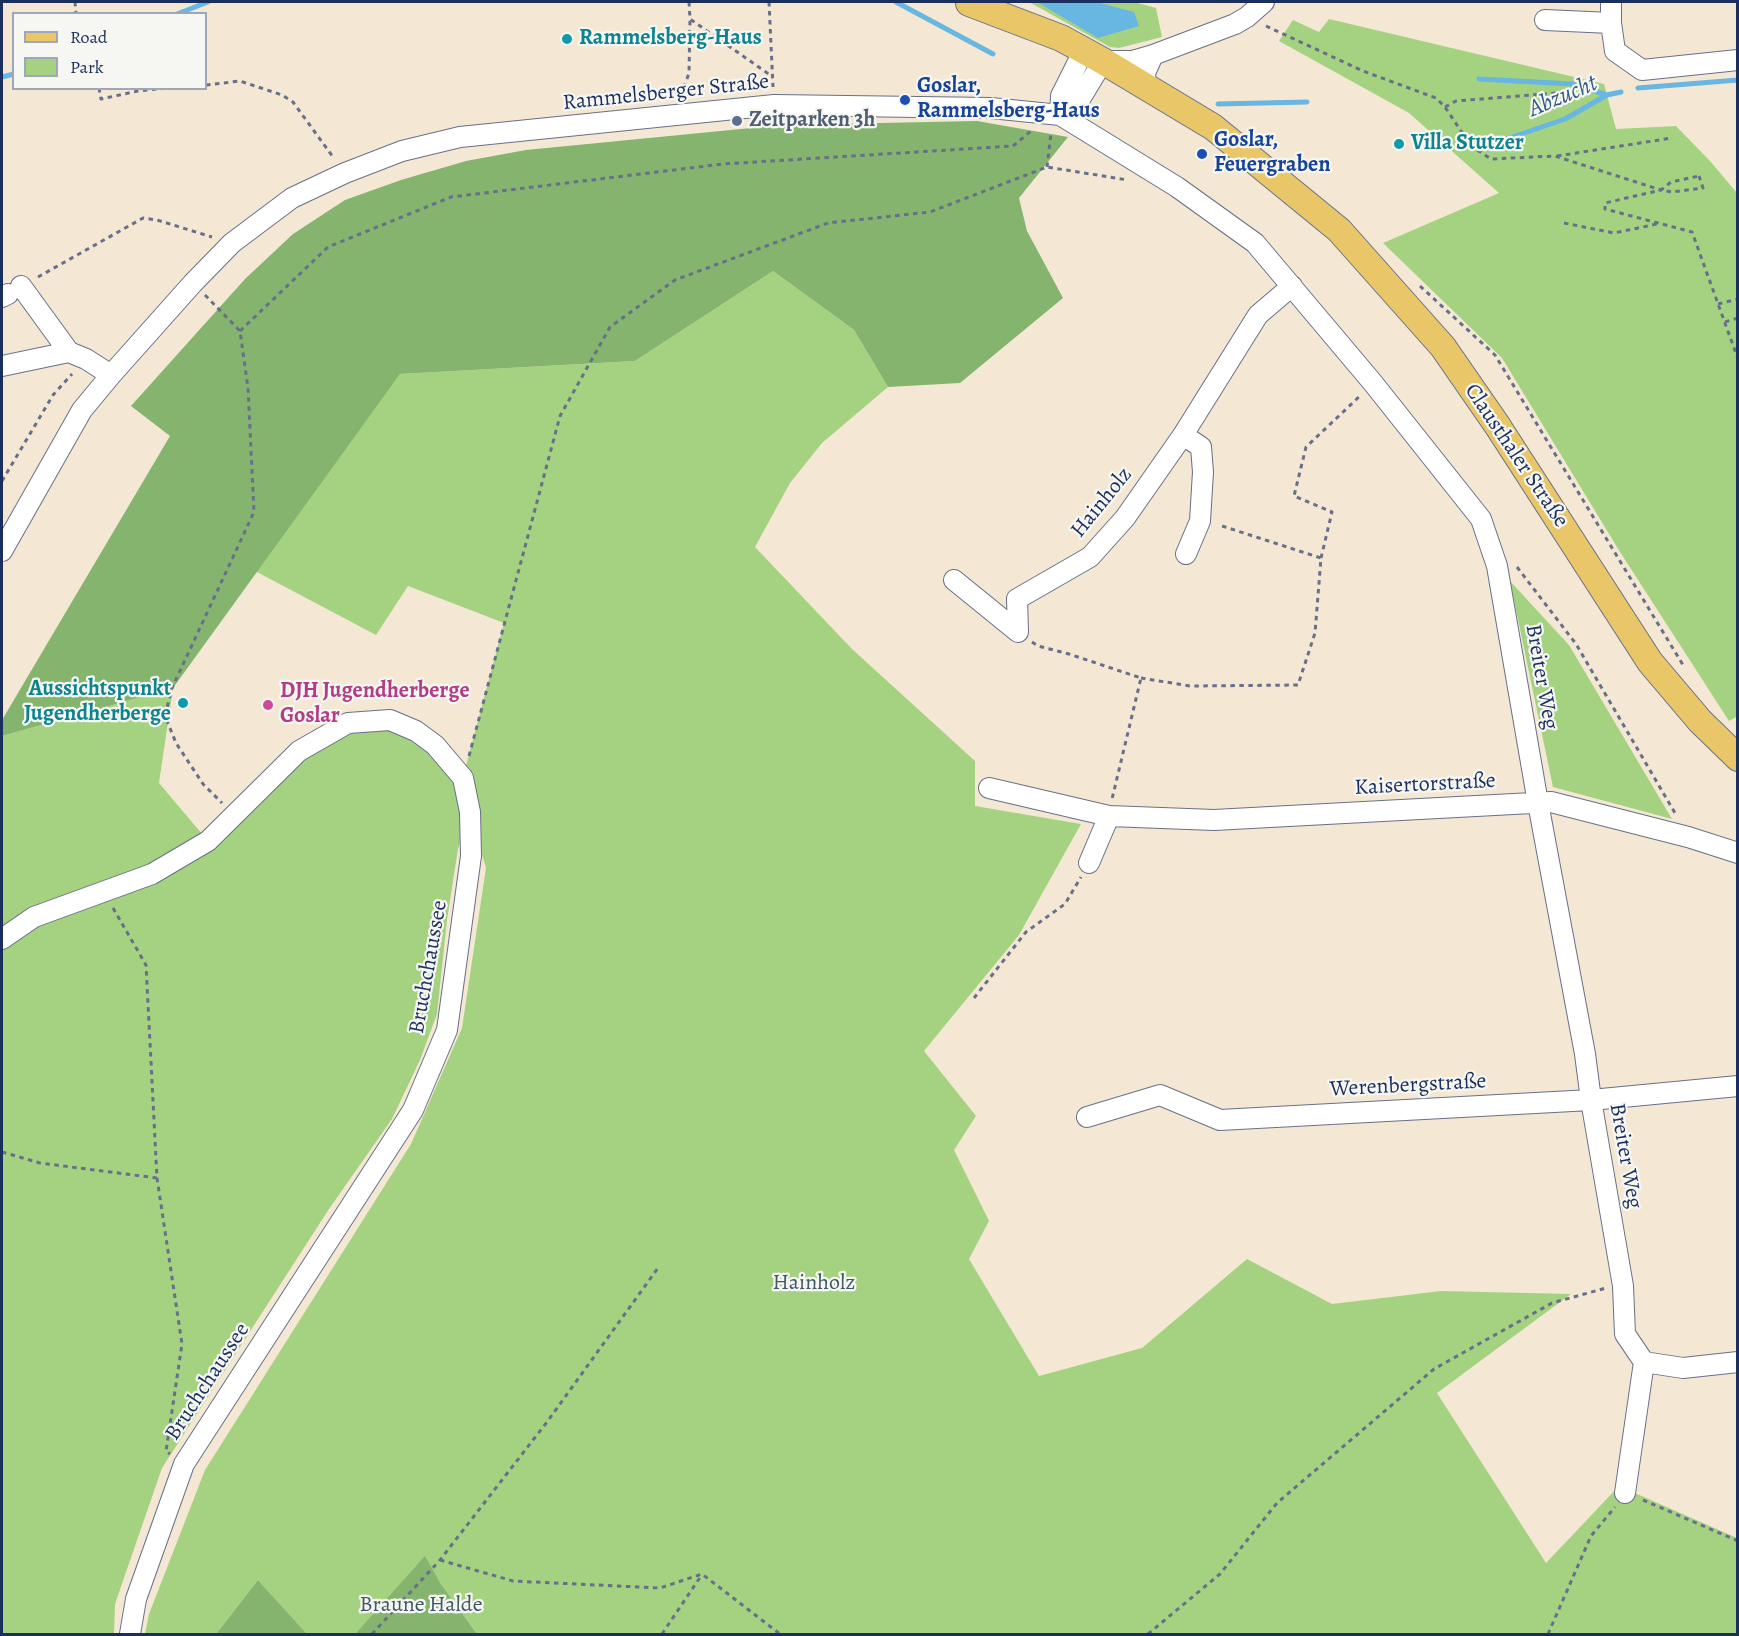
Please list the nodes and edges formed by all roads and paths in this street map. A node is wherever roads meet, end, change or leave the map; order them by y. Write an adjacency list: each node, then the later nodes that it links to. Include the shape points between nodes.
1 (689, 2): 7 (path)
2 (769, 2): 7 (path, via 773,77)
3 (968, 2): 11 (main road, Clausthaler Straße, via 1053,54)
4 (1264, 2): 6 (street)
5 (1611, 12): 8 (street); 10 (street, via 1615,51 1642,70)
6 (1248, 17): 9 (street); 17 (path, via 1363,71 1436,98)
7 (690, 19): 18 (path, via 689,74)
8 (1545, 20)
9 (1153, 54): 11 (street, via 1132,61); 13 (street, via 1145,73)
10 (1737, 60)
11 (1090, 62): 13 (main road, Clausthaler Straße); 19 (street, via 1077,104); 24 (main road, Clausthaler Straße, via 1194,134)
12 (207, 85): 23 (path, via 240,81 282,94 293,102)
13 (1146, 87): 24 (main road, Clausthaler Straße, via 1213,127)
14 (99, 90): 15 (path, via 101,99)
15 (148, 90)
16 (1569, 92): 17 (path, via 1456,101)
17 (1445, 107): 21 (path, via 1471,146 1491,159)
18 (674, 114): 19 (street, Rammelsberger Straße, via 774,105 991,108); 23 (street, Rammelsberger Straße, via 460,137 402,151)
19 (1057, 114): 22 (path); 31 (street, Breiter Weg, via 1177,187 1255,243); 37 (path, via 1012,146 723,164 451,196 328,247)
20 (1672, 138): 21 (path)
21 (1555, 156): 26 (path)
22 (1047, 167): 25 (path); 54 (path, via 930,212 828,223 675,280 610,327 560,416)
23 (345, 173): 29 (street, Rammelsberger Straße, via 292,198)
24 (1269, 175): 53 (main road, Clausthaler Straße, via 1339,230 1443,347 1650,662)
25 (1130, 180)
26 (1661, 190): 26 (path, via 1672,192 1703,188 1699,176 1671,182); 28 (path, via 1605,203 1605,209)
27 (1564, 223): 28 (path, via 1614,233)
28 (1658, 224): 34 (path, via 1692,232)
29 (231, 243): 30 (street, Rammelsberger Straße); 32 (path, via 143,218)
30 (193, 283): 37 (path); 41 (street, Rammelsberger Straße)
31 (1292, 286): 42 (street, Breiter Weg); 43 (street, Hainholz, via 1258,315)
32 (10, 292): 38 (street)
33 (1737, 299): 34 (path)
34 (1718, 304): 36 (path)
35 (1737, 318): 36 (path)
36 (1724, 322): 39 (path)
37 (240, 331): 57 (path, via 248,388 254,512 172,688 165,716 176,743 203,784)
38 (77, 356): 40 (street); 41 (street); 44 (path)
39 (1737, 359)
40 (2, 366)
41 (111, 375): 46 (street, Rammelsberger Straße, via 82,410)
42 (1373, 383): 48 (path, via 1306,447 1294,496 1332,512); 56 (street, Breiter Weg, via 1481,519 1497,566)
43 (1183, 435): 47 (street, via 1202,447 1203,472 1200,521); 50 (street, Hainholz, via 1125,518 1090,557 1017,599 1018,632)
44 (2, 481)
45 (1214, 523): 48 (path)
46 (2, 551)
47 (1186, 554)
48 (1321, 558): 52 (path, via 1315,633 1298,685 1190,686)
49 (1511, 560): 59 (path, via 1576,644)
50 (954, 580)
51 (1038, 646): 52 (path)
52 (1141, 678): 58 (path)
53 (1737, 758)
54 (463, 778): 57 (street, Bruchchaussee, via 416,730 390,720 348,723 299,751); 74 (street, Bruchchaussee, via 471,812 471,856 447,1030 413,1110)
55 (989, 788): 58 (street, Kaisertorstraße)
56 (1538, 802): 58 (street, Kaisertorstraße, via 1214,820); 59 (street, Kaisertorstraße); 66 (street, Breiter Weg, via 1586,1054)
57 (234, 815): 62 (street, Bruchchaussee, via 208,841 152,874)
58 (1109, 816): 61 (street)
59 (1688, 837): 60 (street, Kaisertorstraße)
60 (1737, 853)
61 (1089, 863): 64 (path, via 1065,904 1026,932)
62 (103, 891): 63 (street, Bruchchaussee, via 34,917); 69 (path, via 146,965)
63 (2, 939)
64 (974, 998)
65 (1737, 1086): 66 (street, Werenbergstraße)
66 (1591, 1100): 67 (street, Werenbergstraße, via 1220,1120 1160,1095); 71 (street, Breiter Weg)
67 (1087, 1117)
68 (2, 1152): 69 (path, via 40,1163)
69 (158, 1178): 74 (path, via 182,1344 166,1451)
70 (658, 1268): 77 (path, via 547,1422)
71 (1623, 1286): 72 (street, Breiter Weg, via 1625,1334); 83 (path, via 1552,1303 1434,1369 1277,1503 1220,1574)
72 (1644, 1362): 73 (street, via 1683,1368); 75 (street)
73 (1737, 1362)
74 (184, 1464): 79 (street, Bruchchaussee, via 136,1599)
75 (1625, 1493): 76 (path); 84 (path, via 1591,1536)
76 (1737, 1541)
77 (440, 1560): 78 (path, via 513,1581 660,1588); 80 (path)
78 (702, 1574): 81 (path); 82 (path)
79 (130, 1635)
80 (372, 1635)
81 (662, 1635)
82 (780, 1635)
83 (1148, 1635)
84 (1548, 1635)

